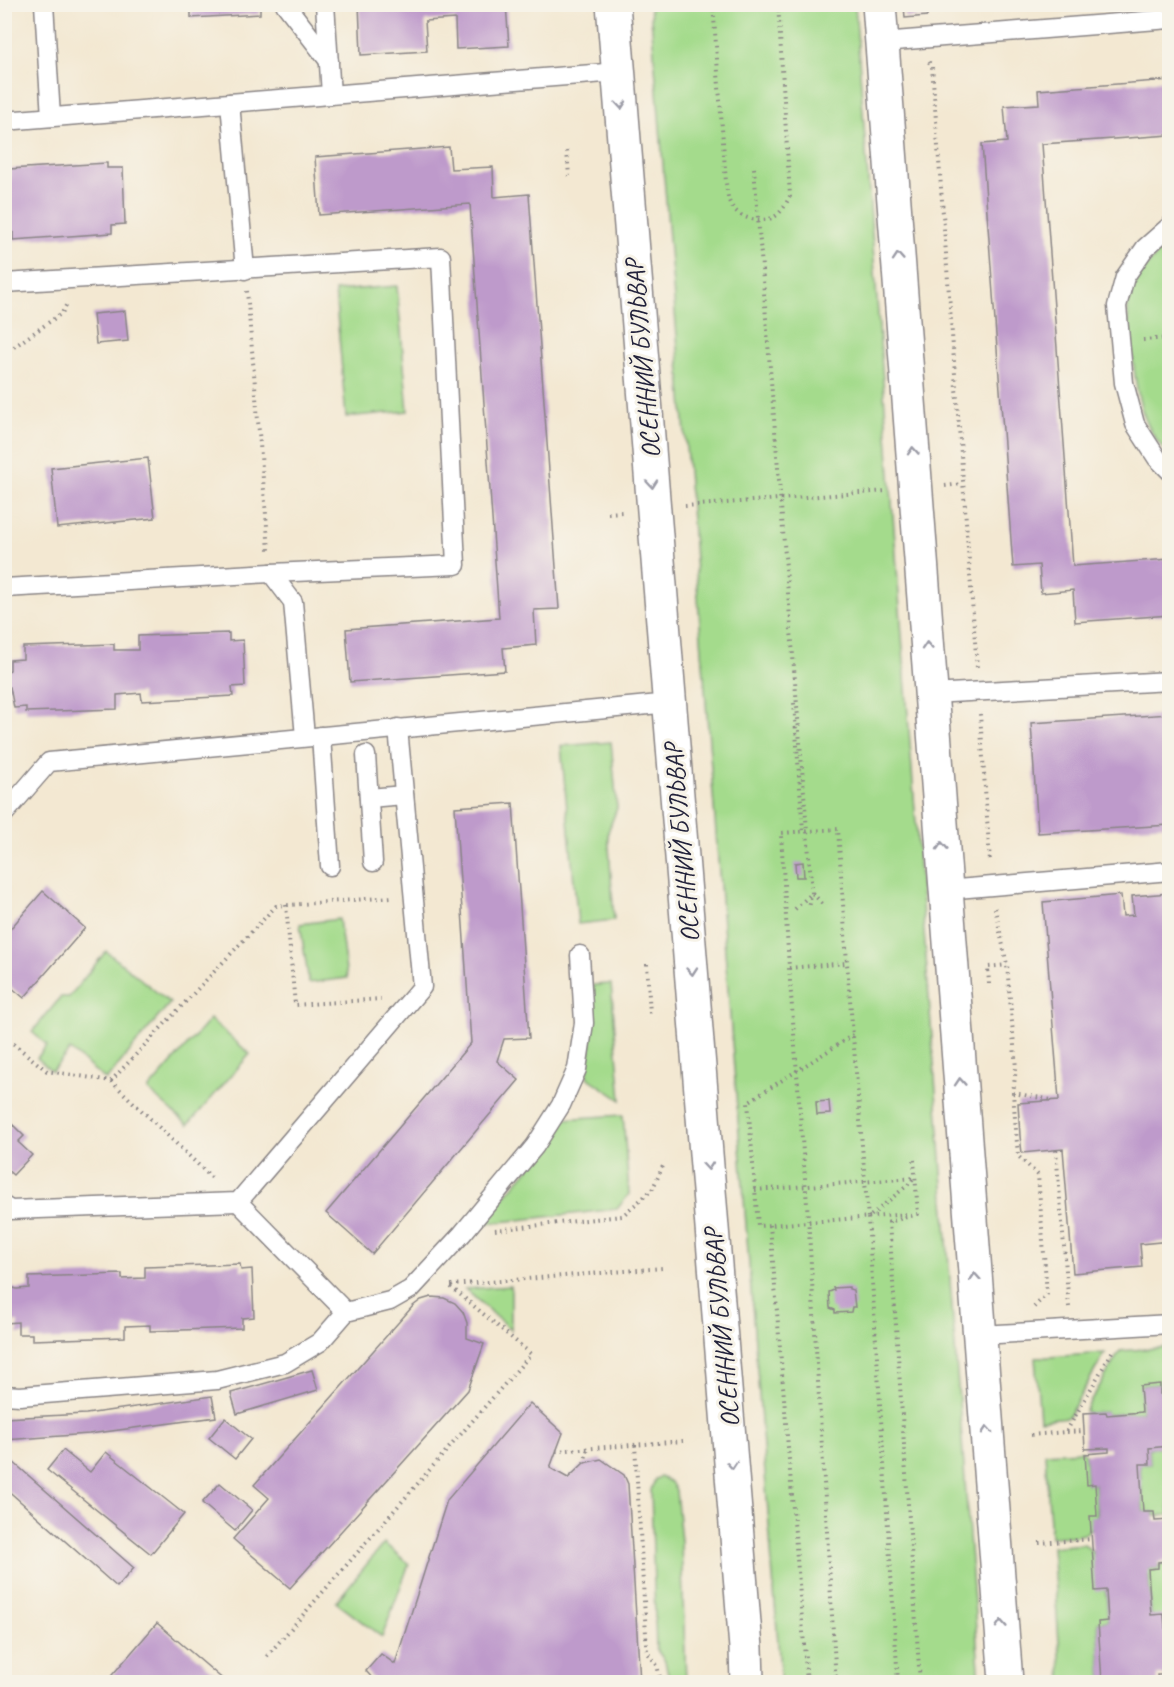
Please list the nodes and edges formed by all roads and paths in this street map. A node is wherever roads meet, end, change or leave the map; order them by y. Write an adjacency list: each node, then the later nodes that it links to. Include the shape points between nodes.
1 (44, 4): 16 (lane)
2 (285, 4): 12 (lane)
3 (325, 4): 12 (lane)
4 (613, 4): 13 (street, ОСЕННИЙ БУЛЬВАР)
5 (713, 4): 21 (path, via 726,183 730,203 740,215)
6 (777, 4): 21 (path, via 790,196 785,207 773,217)
7 (879, 4): 11 (street)
8 (915, 4): 10 (path)
9 (1170, 19): 10 (lane)
10 (918, 39): 11 (lane); 28 (path, via 932,68 962,484)
11 (882, 42): 28 (street, one-way to 11)
12 (328, 61): 14 (lane)
13 (618, 72): 14 (lane); 30 (street, ОСЕННИЙ БУЛЬВАР, one-way to 30)
14 (331, 95): 15 (lane)
15 (230, 103): 16 (lane); 23 (lane)
16 (51, 117): 17 (lane)
17 (4, 121)
18 (567, 151): 20 (path)
19 (754, 168): 48 (path)
20 (569, 176)
21 (756, 220): 29 (path)
22 (1170, 226): 27 (lane, via 1145,248 1125,277 1118,306 1124,383 1135,424)
23 (245, 270): 24 (lane); 32 (path); 32 (lane, via 441,257 456,565)
24 (82, 278): 25 (lane); 26 (path, via 62,313)
25 (4, 283)
26 (4, 354)
27 (1170, 471)
28 (915, 488): 29 (path); 35 (street, one-way to 28)
29 (779, 499): 30 (path); 43 (path)
30 (654, 509): 31 (path); 36 (street, ОСЕННИЙ БУЛЬВАР)
31 (608, 513)
32 (271, 573): 33 (lane); 38 (lane, via 293,602)
33 (4, 588)
34 (1170, 681): 35 (lane)
35 (931, 694): 47 (street, one-way to 35)
36 (669, 703): 37 (lane); 106 (street, ОСЕННИЙ БУЛЬВАР, one-way to 106)
37 (398, 728): 38 (lane); 40 (lane)
38 (313, 736): 42 (lane, via 49,762); 45 (lane)
39 (366, 755): 41 (lane)
40 (404, 795): 41 (lane); 49 (lane)
41 (369, 798): 44 (lane)
42 (4, 814)
43 (803, 831): 55 (path, via 838,829); 58 (path, via 781,833)
44 (373, 862)
45 (330, 866)
46 (1170, 871): 47 (lane)
47 (945, 890): 91 (street, one-way to 47)
48 (812, 893): 51 (path); 52 (path); 53 (path)
49 (414, 895): 50 (path); 60 (lane, via 422,987)
50 (286, 905): 60 (path, via 296,1005); 65 (path, via 276,906)
51 (825, 906)
52 (809, 908)
53 (795, 909)
54 (580, 955): 82 (lane, via 584,1023 577,1069 561,1105 535,1146)
55 (847, 963): 58 (path); 62 (path)
56 (647, 964): 61 (path)
57 (1007, 965): 59 (path, via 988,967)
58 (789, 968): 64 (path)
59 (989, 984)
60 (414, 997): 76 (lane)
61 (650, 1014)
62 (854, 1035): 64 (path); 73 (path)
63 (4, 1036): 65 (path, via 47,1071)
64 (797, 1072): 74 (path); 75 (path, via 748,1102)
65 (111, 1081): 72 (path)
66 (1013, 1093): 67 (path)
67 (1052, 1100)
68 (1056, 1150): 86 (path, via 1069,1310)
69 (914, 1160): 71 (path)
70 (663, 1166): 82 (path, via 652,1190 622,1216)
71 (916, 1178): 73 (path); 78 (path); 79 (path)
72 (213, 1179)
73 (865, 1182): 74 (path); 79 (path)
74 (806, 1186): 75 (path); 80 (path)
75 (755, 1190): 81 (path, via 758,1226)
76 (238, 1202): 77 (lane, via 10,1210); 87 (lane)
77 (4, 1206)
78 (918, 1214): 79 (path); 110 (path, via 889,1222)
79 (868, 1218): 80 (path); 109 (path)
80 (808, 1222): 81 (path); 108 (path)
81 (770, 1226): 107 (path)
82 (462, 1234): 85 (lane)
83 (663, 1268): 84 (path)
84 (450, 1286): 85 (path); 104 (path, via 531,1354)
85 (411, 1289): 87 (lane, via 390,1301)
86 (1063, 1310)
87 (346, 1312): 93 (lane, via 320,1342 285,1363 217,1380)
88 (1040, 1312): 89 (path)
89 (1029, 1313)
90 (1170, 1323): 91 (lane)
91 (980, 1335): 111 (street, one-way to 91)
92 (1116, 1346): 95 (path)
93 (4, 1395)
94 (1084, 1431): 95 (path)
95 (1066, 1432): 96 (path)
96 (1031, 1435)
97 (683, 1441): 98 (path)
98 (635, 1445): 99 (path); 105 (path, via 647,1652 657,1665)
99 (588, 1448): 100 (path); 101 (path)
100 (556, 1451)
101 (584, 1463)
102 (1092, 1539): 103 (path)
103 (1039, 1543)
104 (267, 1656)
105 (661, 1683)
106 (747, 1683)
107 (807, 1683)
108 (836, 1683)
109 (898, 1683)
110 (920, 1683)
111 (1006, 1683)

